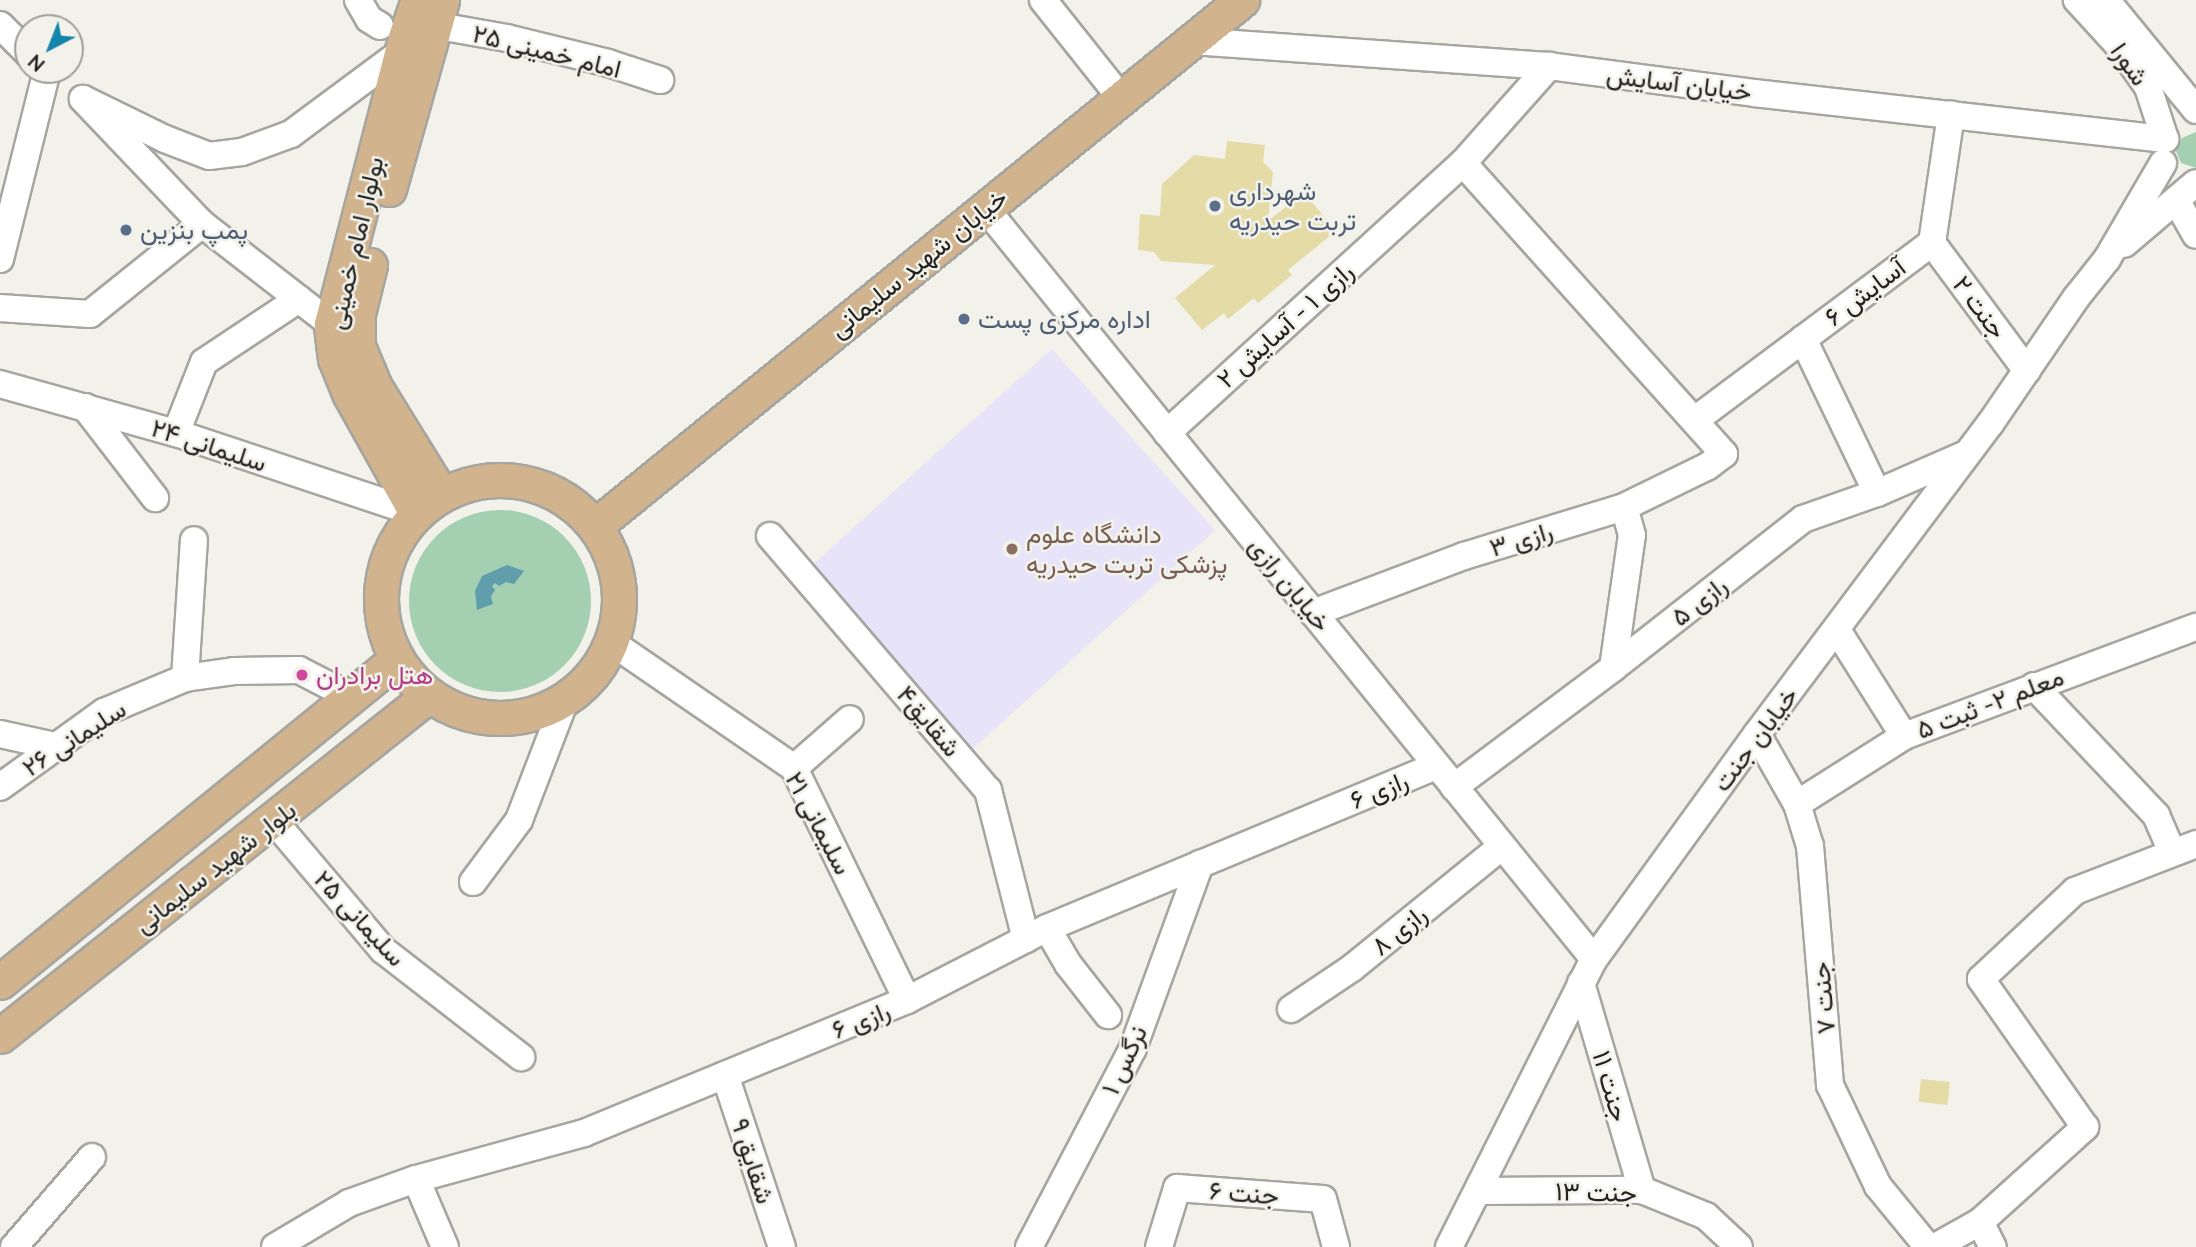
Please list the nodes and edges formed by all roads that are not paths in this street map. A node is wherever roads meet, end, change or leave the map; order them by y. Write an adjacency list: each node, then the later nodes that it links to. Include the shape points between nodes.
1 (358, 0): 7 (street, via 369,19)
2 (1043, 0): 14 (street)
3 (1242, 0): 8 (main road, خیابان شهید سلیمانی)
4 (2077, 0): 19 (street, شورا, via 2120,47 2148,87)
5 (2106, 0): 16 (street, شورا)
6 (431, 8): 9 (main road, بولوار امام خمینی); 11 (street, امام خمینی ۲۵, via 507,38); 41 (main road, بولوار امام خمینی, via 358,314 358,346)
7 (380, 26)
8 (1191, 41): 10 (street, خیابان آسایش); 14 (main road, خیابان شهید سلیمانی)
9 (400, 53): 15 (street, via 291,134 242,152 208,156); 30 (main road, بولوار امام خمینی)
10 (1549, 66): 17 (street, خیابان آسایش); 20 (street, رازی ۱ - آسایش ۲)
11 (660, 80)
12 (44, 84): 26 (street)
13 (64, 84): 15 (street)
14 (1121, 98): 22 (main road, خیابان شهید سلیمانی)
15 (83, 99): 23 (street)
16 (2196, 110)
17 (1951, 114): 19 (street, خیابان آسایش); 25 (street, آسایش ۶)
18 (2196, 118): 19 (street, via 2182,121)
19 (2164, 151): 21 (street, via 2173,174); 27 (street, خیابان جنت)
20 (1464, 163): 35 (street); 37 (street, رازی ۱ - آسایش ۲)
21 (2189, 188): 24 (street); 27 (street, خیابان جنت)
22 (986, 209): 37 (street, خیابان رازی); 43 (main road, خیابان شهید سلیمانی)
23 (202, 224): 28 (street); 29 (street, via 90,314)
24 (2196, 235)
25 (1932, 243): 31 (street, آسایش ۶); 32 (street, جنت ۲)
26 (0, 259)
27 (2107, 259): 32 (street, خیابان جنت)
28 (299, 299): 30 (street); 36 (street, via 204,362)
29 (0, 308)
30 (331, 324): 41 (main road, بولوار امام خمینی, via 335,359 349,393)
31 (1803, 339): 35 (street, آسایش ۶); 39 (street)
32 (2027, 371): 38 (street, خیابان جنت)
33 (0, 384): 34 (street, سلیمانی ۲۴)
34 (85, 407): 36 (street, سلیمانی ۲۴); 40 (street)
35 (1695, 420): 42 (street, رازی ۳, via 1724,454)
36 (176, 433): 41 (street, سلیمانی ۲۴)
37 (1167, 433): 46 (street, خیابان رازی)
38 (1966, 455): 39 (street, رازی ۵); 48 (street, خیابان جنت)
39 (1877, 493): 51 (street, رازی ۵, via 1803,519)
40 (155, 498)
41 (429, 503): 43 (main road, via 473,482 507,479 551,492); 50 (main road, via 396,538 384,567 384,630)
42 (1624, 507): 46 (street, رازی ۳, via 1464,556); 51 (street, via 1632,535)
43 (595, 526): 49 (main road, via 610,553 618,582 619,612)
44 (770, 536): 72 (street, شقایق۴, via 988,790)
45 (194, 540): 52 (street)
46 (1313, 613): 62 (street, خیابان رازی)
47 (2196, 627): 53 (street, معلم ۲- ثبت ۵)
48 (1837, 630): 59 (street, خیابان جنت); 60 (street)
49 (611, 642): 56 (main road, via 593,675); 63 (street, سلیمانی ۲۱)
50 (397, 659): 54 (main road); 55 (main road, بلوار شهید سلیمانی)
51 (1614, 668): 65 (street, رازی ۵)
52 (185, 678): 55 (street, سلیمانی ۲۶, via 234,671 299,670); 61 (street, سلیمانی ۲۶, via 104,712)
53 (2034, 686): 60 (street, معلم ۲- ثبت ۵); 69 (street)
54 (429, 695): 56 (main road, via 481,717 510,718); 67 (main road, بلوار شهید سلیمانی)
55 (351, 696): 74 (main road, بلوار شهید سلیمانی)
56 (565, 700): 71 (street, via 519,820)
57 (850, 719): 63 (street)
58 (0, 734): 61 (street)
59 (1758, 734): 66 (street, جنت ۷); 73 (street, خیابان جنت)
60 (1905, 736): 66 (street, معلم ۲- ثبت ۵)
61 (55, 746): 64 (street, سلیمانی ۲۶)
62 (1437, 766): 65 (street, خیابان رازی); 70 (street, رازی ۶)
63 (794, 768): 76 (street, سلیمانی ۲۱)
64 (0, 787)
65 (1454, 787): 68 (street, خیابان رازی)
66 (1797, 804): 96 (street, جنت ۷, via 1810,846 1830,1085 1878,1186)
67 (274, 821): 79 (main road, بلوار شهید سلیمانی); 80 (street, سلیمانی ۲۵, via 383,950)
68 (1502, 846): 73 (street, خیابان رازی); 77 (street, رازی ۸, via 1352,968)
69 (2189, 850): 86 (street, via 2075,891 1981,979 2085,1126)
70 (1200, 864): 72 (street, رازی ۶); 91 (street, نرگس ۱, via 1133,1048)
71 (473, 882)
72 (1036, 934): 76 (street, رازی ۶); 78 (street, شقایق۴, via 1068,964)
73 (1594, 959): 75 (street, خیابان جنت)
74 (0, 982)
75 (1581, 982): 84 (street, جنت ۱۱); 85 (street, خیابان جنت)
76 (907, 1000): 81 (street, رازی ۶)
77 (1291, 1009)
78 (1108, 1015)
79 (0, 1036)
80 (521, 1057)
81 (725, 1075): 83 (street, رازی ۶, via 584,1133); 90 (street, شقایق ۹)
82 (92, 1157): 87 (street)
83 (416, 1179): 88 (street, رازی ۶, via 349,1203); 89 (street)
84 (1642, 1190): 85 (street, جنت ۱۳); 95 (street, جنت ۱۳, via 1706,1216)
85 (1480, 1191): 94 (street, خیابان جنت)
86 (1980, 1223): 97 (street); 98 (street)
87 (14, 1247)
88 (275, 1247)
89 (445, 1247)
90 (782, 1247)
91 (1029, 1247)
92 (1159, 1247): 93 (street, جنت ۶, via 1177,1188 1323,1199)
93 (1336, 1247)
94 (1449, 1247)
95 (1739, 1247)
96 (1928, 1247)
97 (1935, 1247)
98 (1993, 1247)

